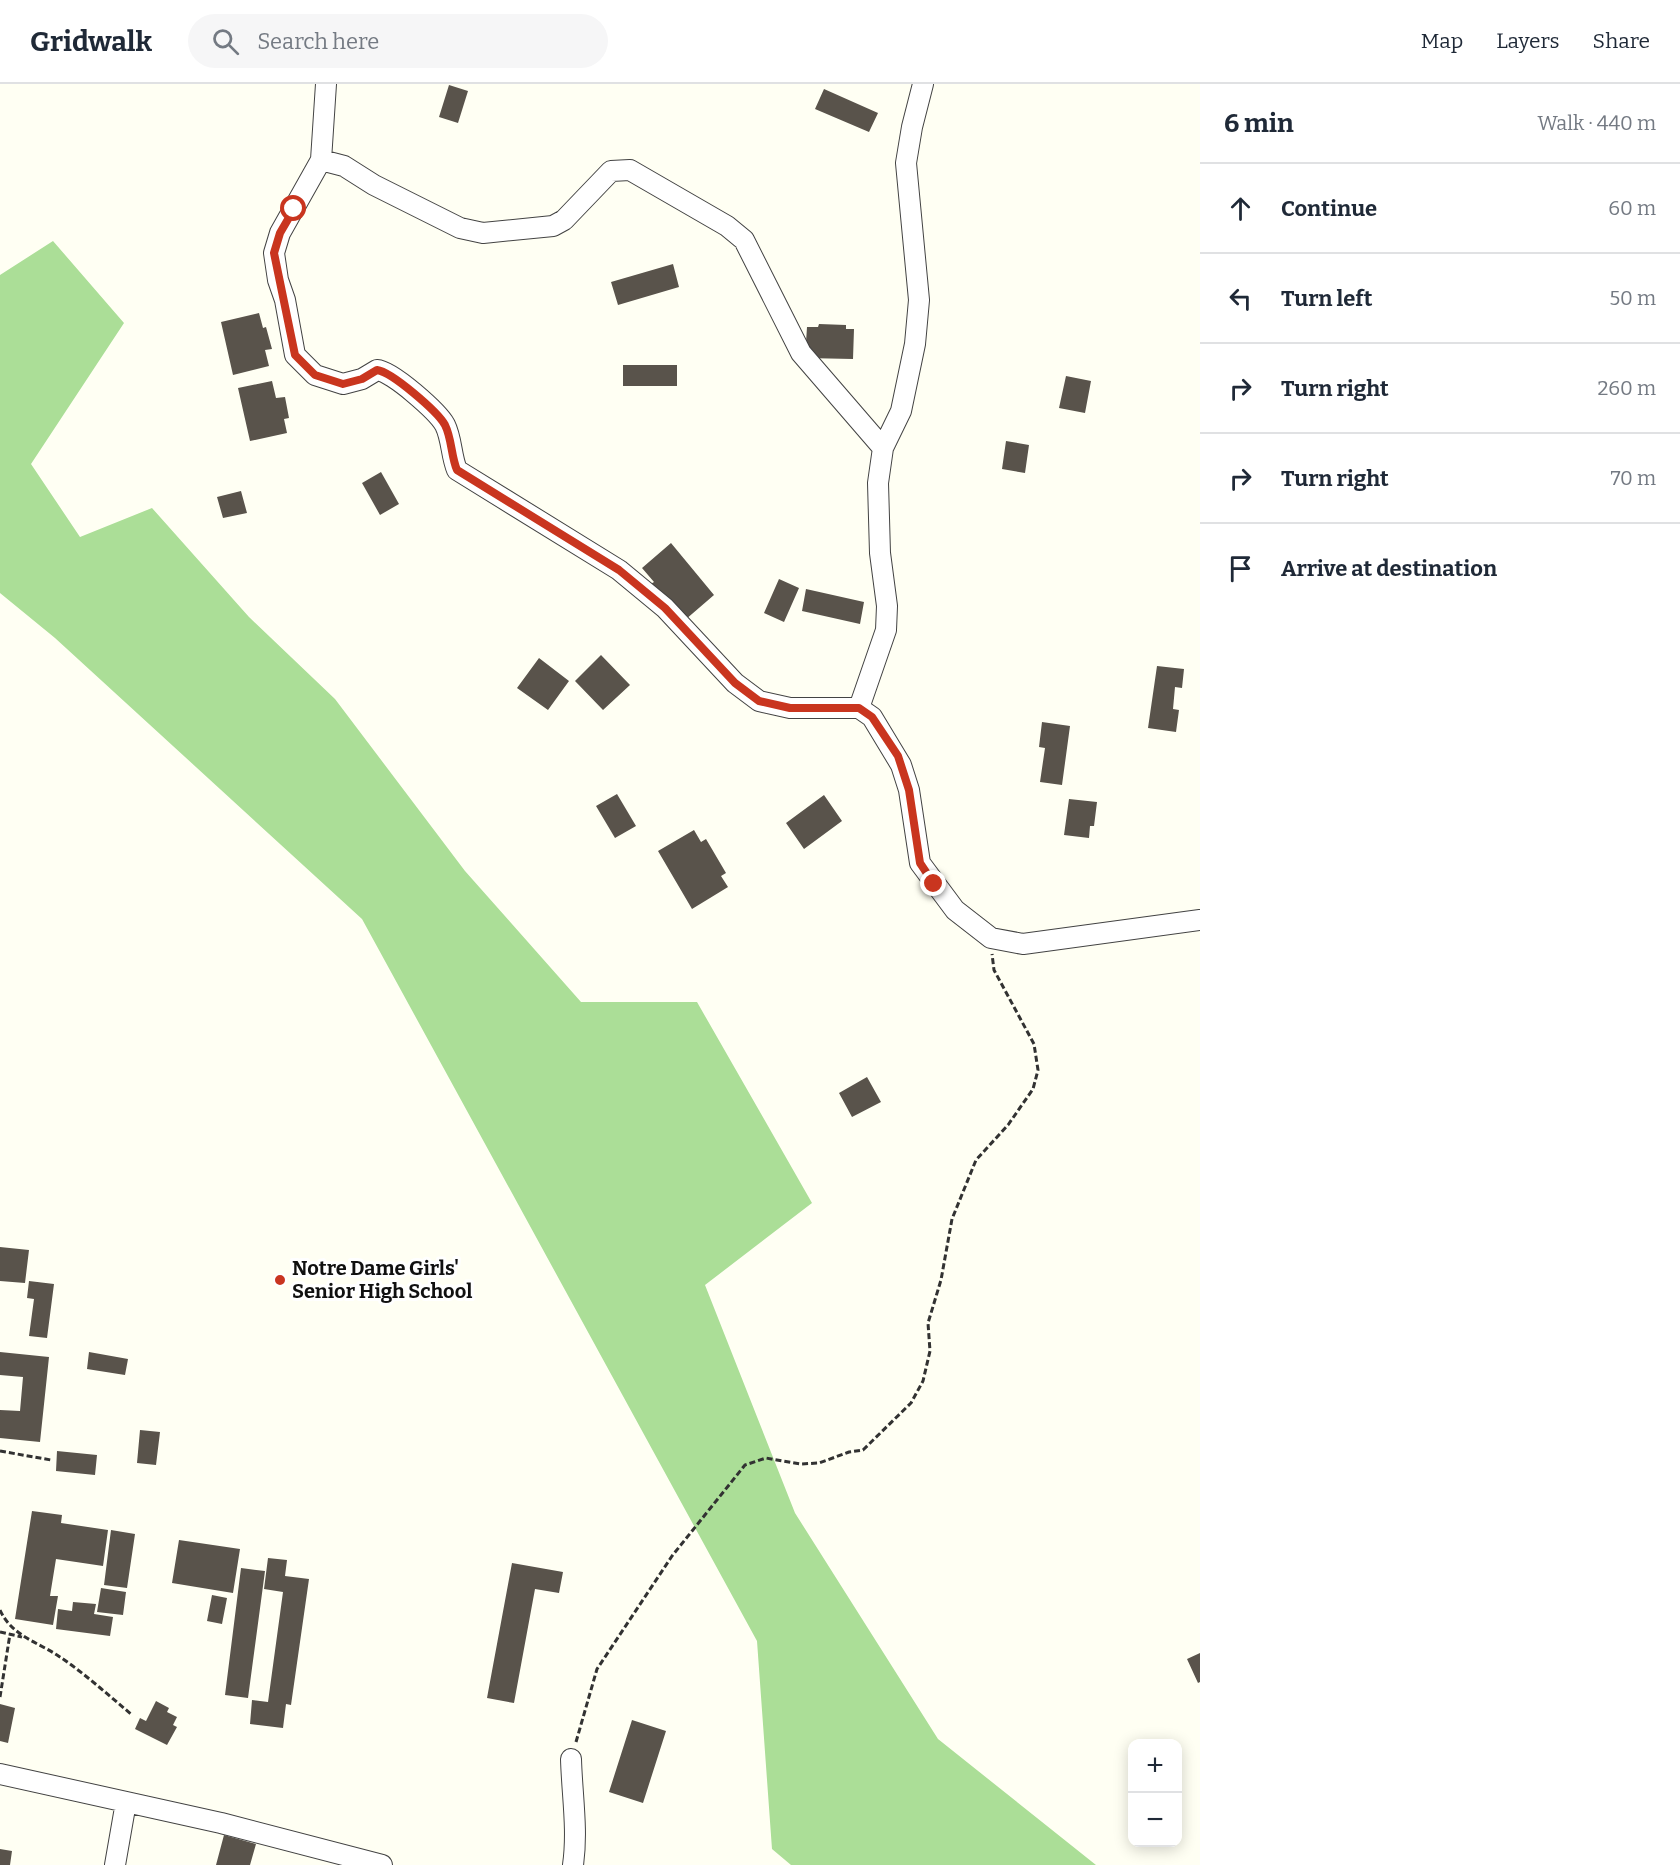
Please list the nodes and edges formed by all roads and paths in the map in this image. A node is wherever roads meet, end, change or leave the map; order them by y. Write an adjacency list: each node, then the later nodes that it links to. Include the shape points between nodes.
1 (326, 84): 3 (street)
2 (923, 84): 4 (street, via 906,163 919,300 915,344 901,411)
3 (321, 160): 4 (street, via 344,166 460,228 483,233 553,226 564,220 611,171 630,170 727,226 744,240 801,353); 5 (street, via 280,233 274,253 295,355 315,375 343,384 377,370 392,376 442,420 457,470 619,570 665,608 735,683 759,701 790,708)
4 (883, 448): 5 (street, via 879,494 886,630)
5 (859, 708): 7 (street, via 872,717 898,756 909,790 920,863 955,910)
6 (1200, 920): 7 (street, via 1023,944)
7 (991, 938): 16 (path, via 994,970 1034,1044 1038,1070 1034,1089 976,1160 952,1219 928,1323 930,1351 923,1381 911,1403 863,1450 819,1463 766,1458 745,1465 672,1556 597,1669)
8 (0, 1451): 9 (path)
9 (51, 1460)
10 (0, 1610): 13 (path)
11 (0, 1632): 12 (path)
12 (10, 1634): 13 (path); 14 (path)
13 (24, 1638): 15 (path, via 58,1656)
14 (0, 1697)
15 (131, 1714)
16 (571, 1759): 21 (street, via 577,1837)
17 (0, 1774): 18 (street)
18 (126, 1802): 19 (street); 20 (street)
19 (115, 1865)
20 (381, 1865)
21 (573, 1865)

